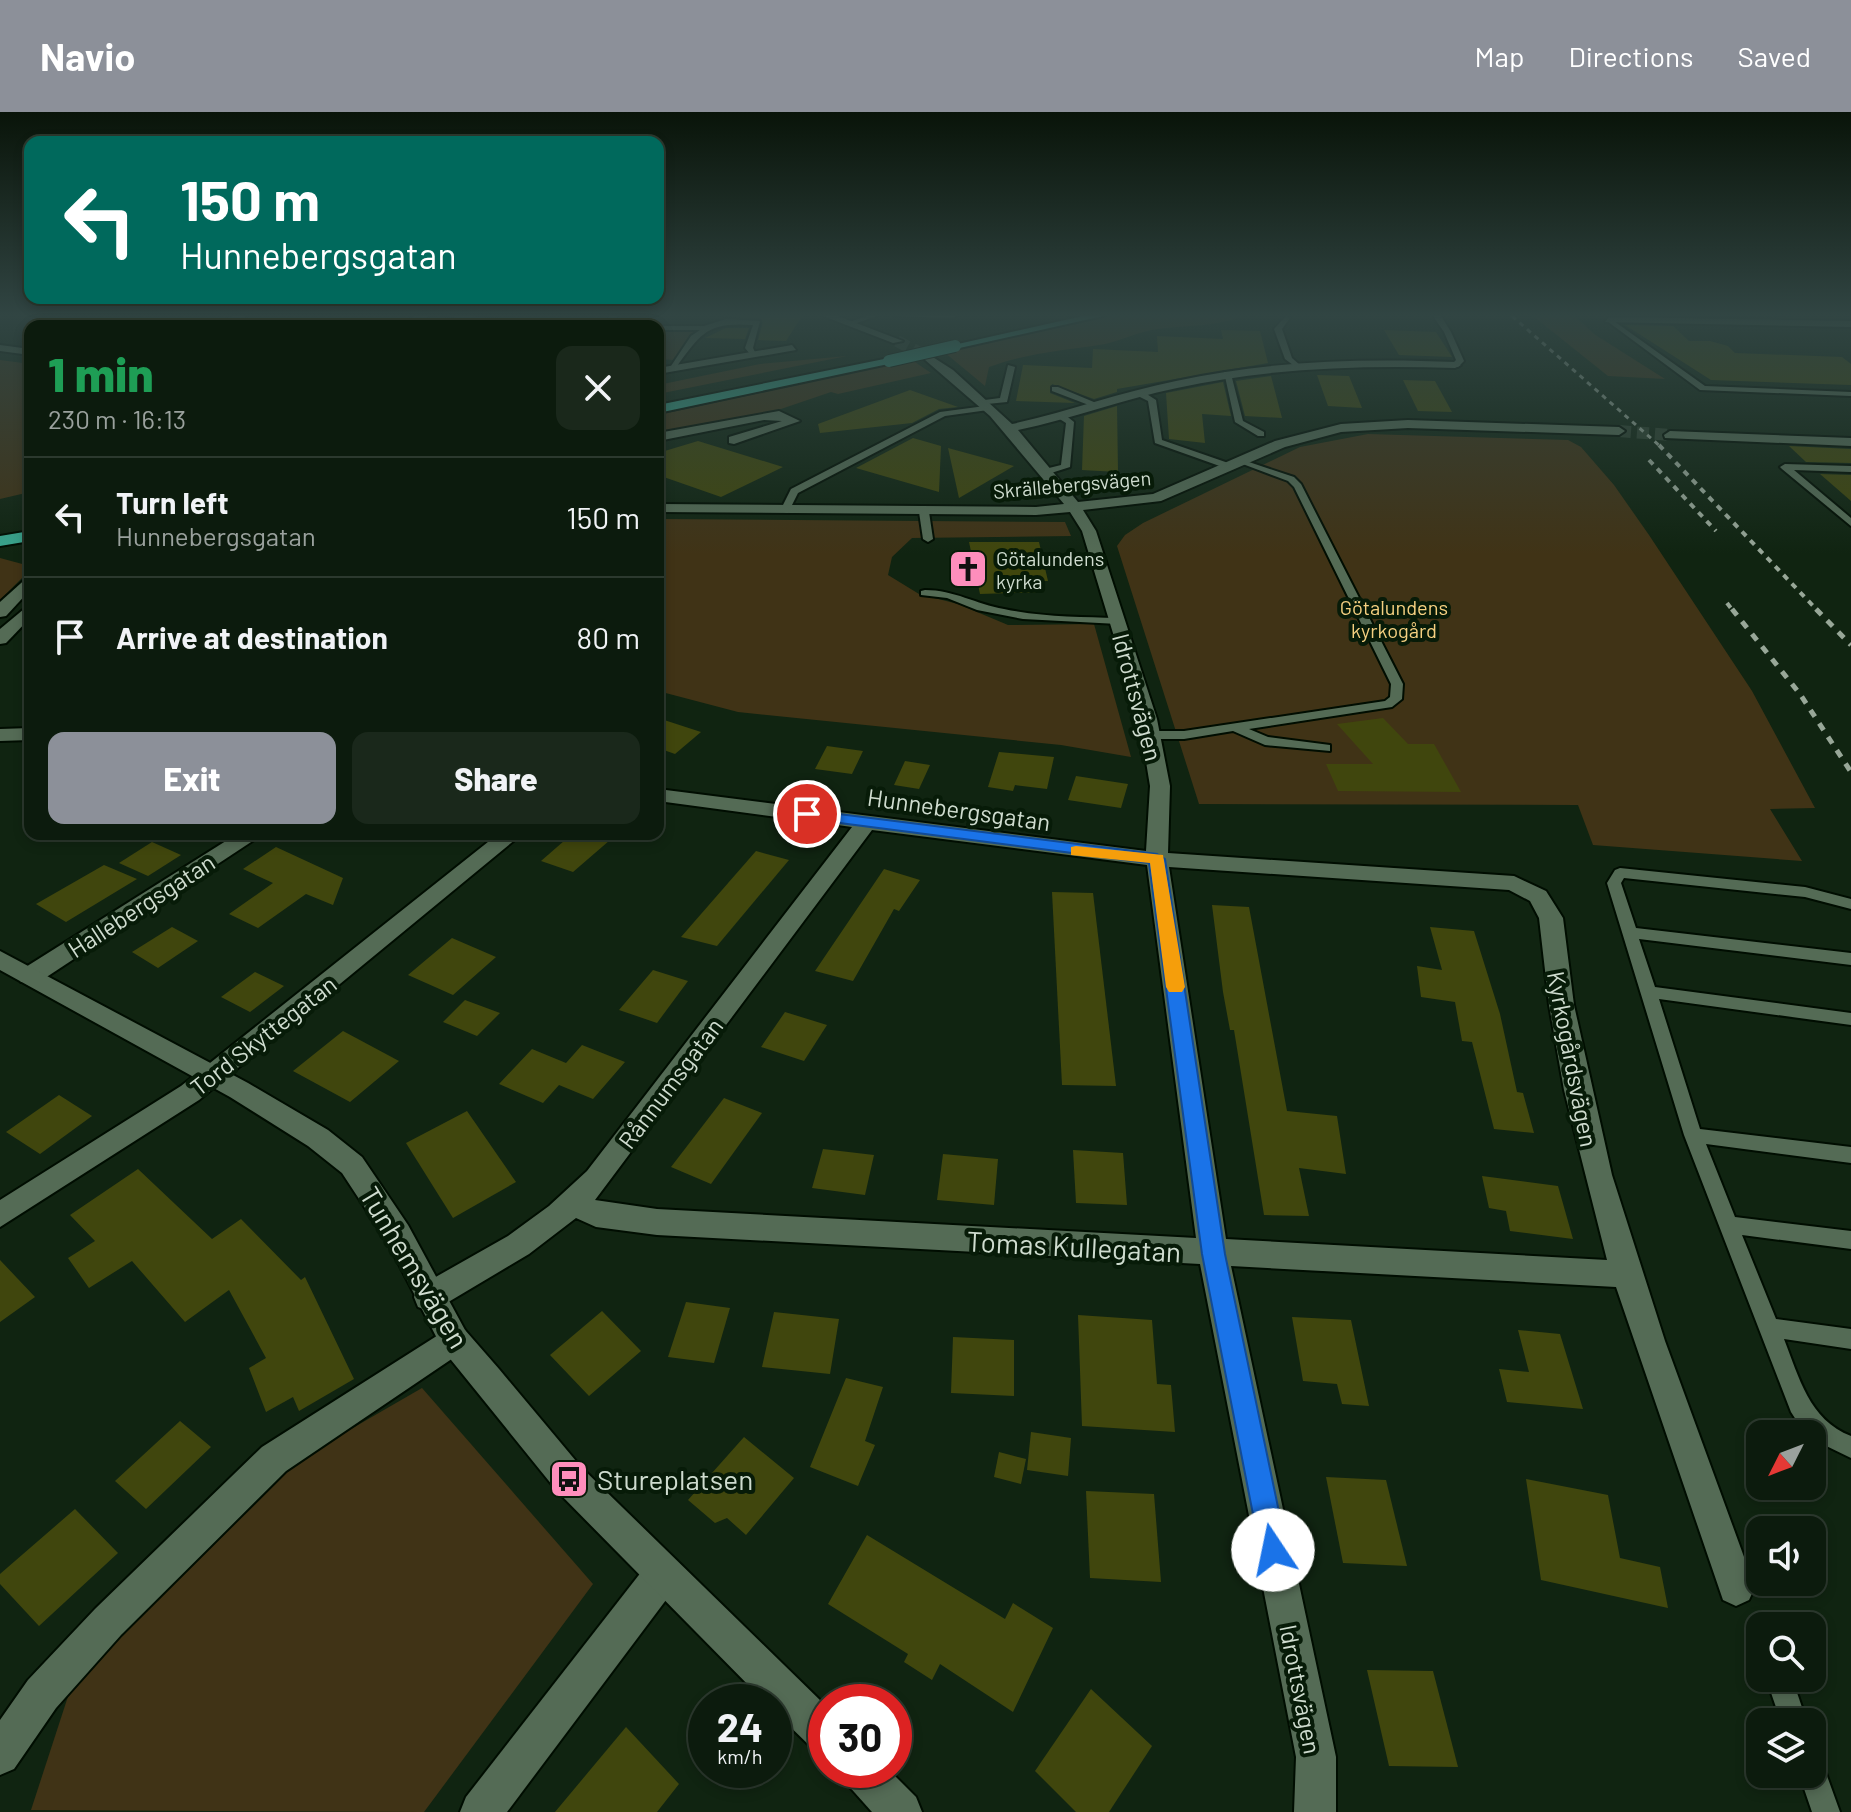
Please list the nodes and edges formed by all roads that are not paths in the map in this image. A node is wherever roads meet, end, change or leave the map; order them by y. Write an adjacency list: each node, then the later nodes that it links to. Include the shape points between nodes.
1 (718, 395): 10 (highway)
2 (971, 395): 9 (street, Idrottsvägen)
3 (1005, 395): 9 (lane)
4 (1072, 395): 8 (lane)
5 (1131, 395): 8 (street)
6 (1143, 395): 19 (lane, via 1152,400 1158,441)
7 (1232, 395): 14 (lane, via 1239,422)
8 (1097, 405): 11 (street)
9 (983, 406): 12 (street, Idrottsvägen); 24 (lane, via 943,414 794,491)
10 (664, 408)
11 (1061, 416): 12 (street); 21 (lane, via 1070,422 1065,467)
12 (1006, 429): 21 (street, Idrottsvägen)
13 (1619, 431): 19 (street, Skrällebergsvägen, via 1365,425 1297,438)
14 (1261, 434)
15 (1670, 435): 18 (street)
16 (664, 436): 17 (street, via 764,416 794,421)
17 (734, 440)
18 (1851, 442)
19 (1237, 464): 22 (street, Skrällebergsvägen, via 1156,498); 40 (lane, via 1291,479 1298,486 1398,692 1388,704)
20 (1851, 469): 26 (lane, via 1785,467)
21 (1048, 471): 22 (street, Idrottsvägen)
22 (1076, 507): 25 (street, Skrällebergsvägen); 38 (street, Idrottsvägen)
23 (664, 508): 24 (street, Skrällebergsvägen)
24 (785, 511): 25 (street, Skrällebergsvägen)
25 (924, 512): 30 (lane)
26 (1851, 523)
27 (24, 525): 28 (highway)
28 (0, 529)
29 (24, 537): 31 (highway)
30 (928, 539)
31 (0, 541)
32 (0, 552): 33 (highway)
33 (24, 553)
34 (24, 586): 36 (street)
35 (925, 593): 38 (lane, via 953,592 987,609 1025,617)
36 (0, 612)
37 (24, 615): 39 (street)
38 (1118, 621): 43 (street, Idrottsvägen)
39 (0, 639)
40 (1236, 728): 43 (lane); 44 (lane, via 1265,741)
41 (24, 734): 42 (street)
42 (0, 735)
43 (1150, 735): 49 (street, Idrottsvägen, via 1160,786)
44 (1325, 748)
45 (664, 796): 46 (street, Hunnebergsgatan)
46 (867, 822): 49 (street, Hunnebergsgatan); 59 (street, Rånnumsgatan)
47 (241, 840): 53 (street, Hallebergsgatan)
48 (504, 840): 56 (street, Tord Skyttegatan)
49 (1157, 859): 63 (street, Idrottsvägen); 64 (street, Kyrkogårdsvägen, via 1514,883 1538,896 1551,918 1577,1104)
50 (1851, 904): 51 (lane, via 1805,892 1620,873 1614,883)
51 (1629, 932): 52 (lane); 54 (lane)
52 (1851, 959)
53 (9, 965): 56 (street, Tunhemsvägen)
54 (1650, 992): 55 (lane); 57 (lane)
55 (1851, 1019)
56 (213, 1076): 60 (street, Tord Skyttegatan); 65 (street, Tunhemsvägen, via 318,1138 352,1165 398,1234)
57 (1693, 1135): 58 (lane); 61 (lane)
58 (1851, 1155)
59 (575, 1203): 63 (street, Tomas Kullegatan, via 596,1215 657,1222); 65 (street, Rånnumsgatan, via 479,1271)
60 (0, 1215)
61 (1728, 1225): 62 (lane); 66 (lane)
62 (1851, 1240)
63 (1213, 1254): 64 (street, Tomas Kullegatan); 78 (street, Idrottsvägen, via 1316,1757)
64 (1625, 1274): 71 (street, Kyrkogårdsvägen)
65 (429, 1297): 68 (street, Tunhemsvägen)
66 (1767, 1327): 67 (lane); 69 (lane, via 1802,1412 1819,1431)
67 (1851, 1339)
68 (454, 1340): 70 (street, Tunhemsvägen, via 569,1479); 73 (street, via 274,1459 108,1622 42,1694)
69 (1851, 1447)
70 (662, 1575): 72 (street, Tunhemsvägen); 76 (street)
71 (1736, 1587)
72 (808, 1717)
73 (0, 1755)
74 (878, 1788): 77 (street)
75 (1818, 1788): 79 (lane)
76 (481, 1812)
77 (901, 1812)
78 (1315, 1812)
79 (1826, 1812)

